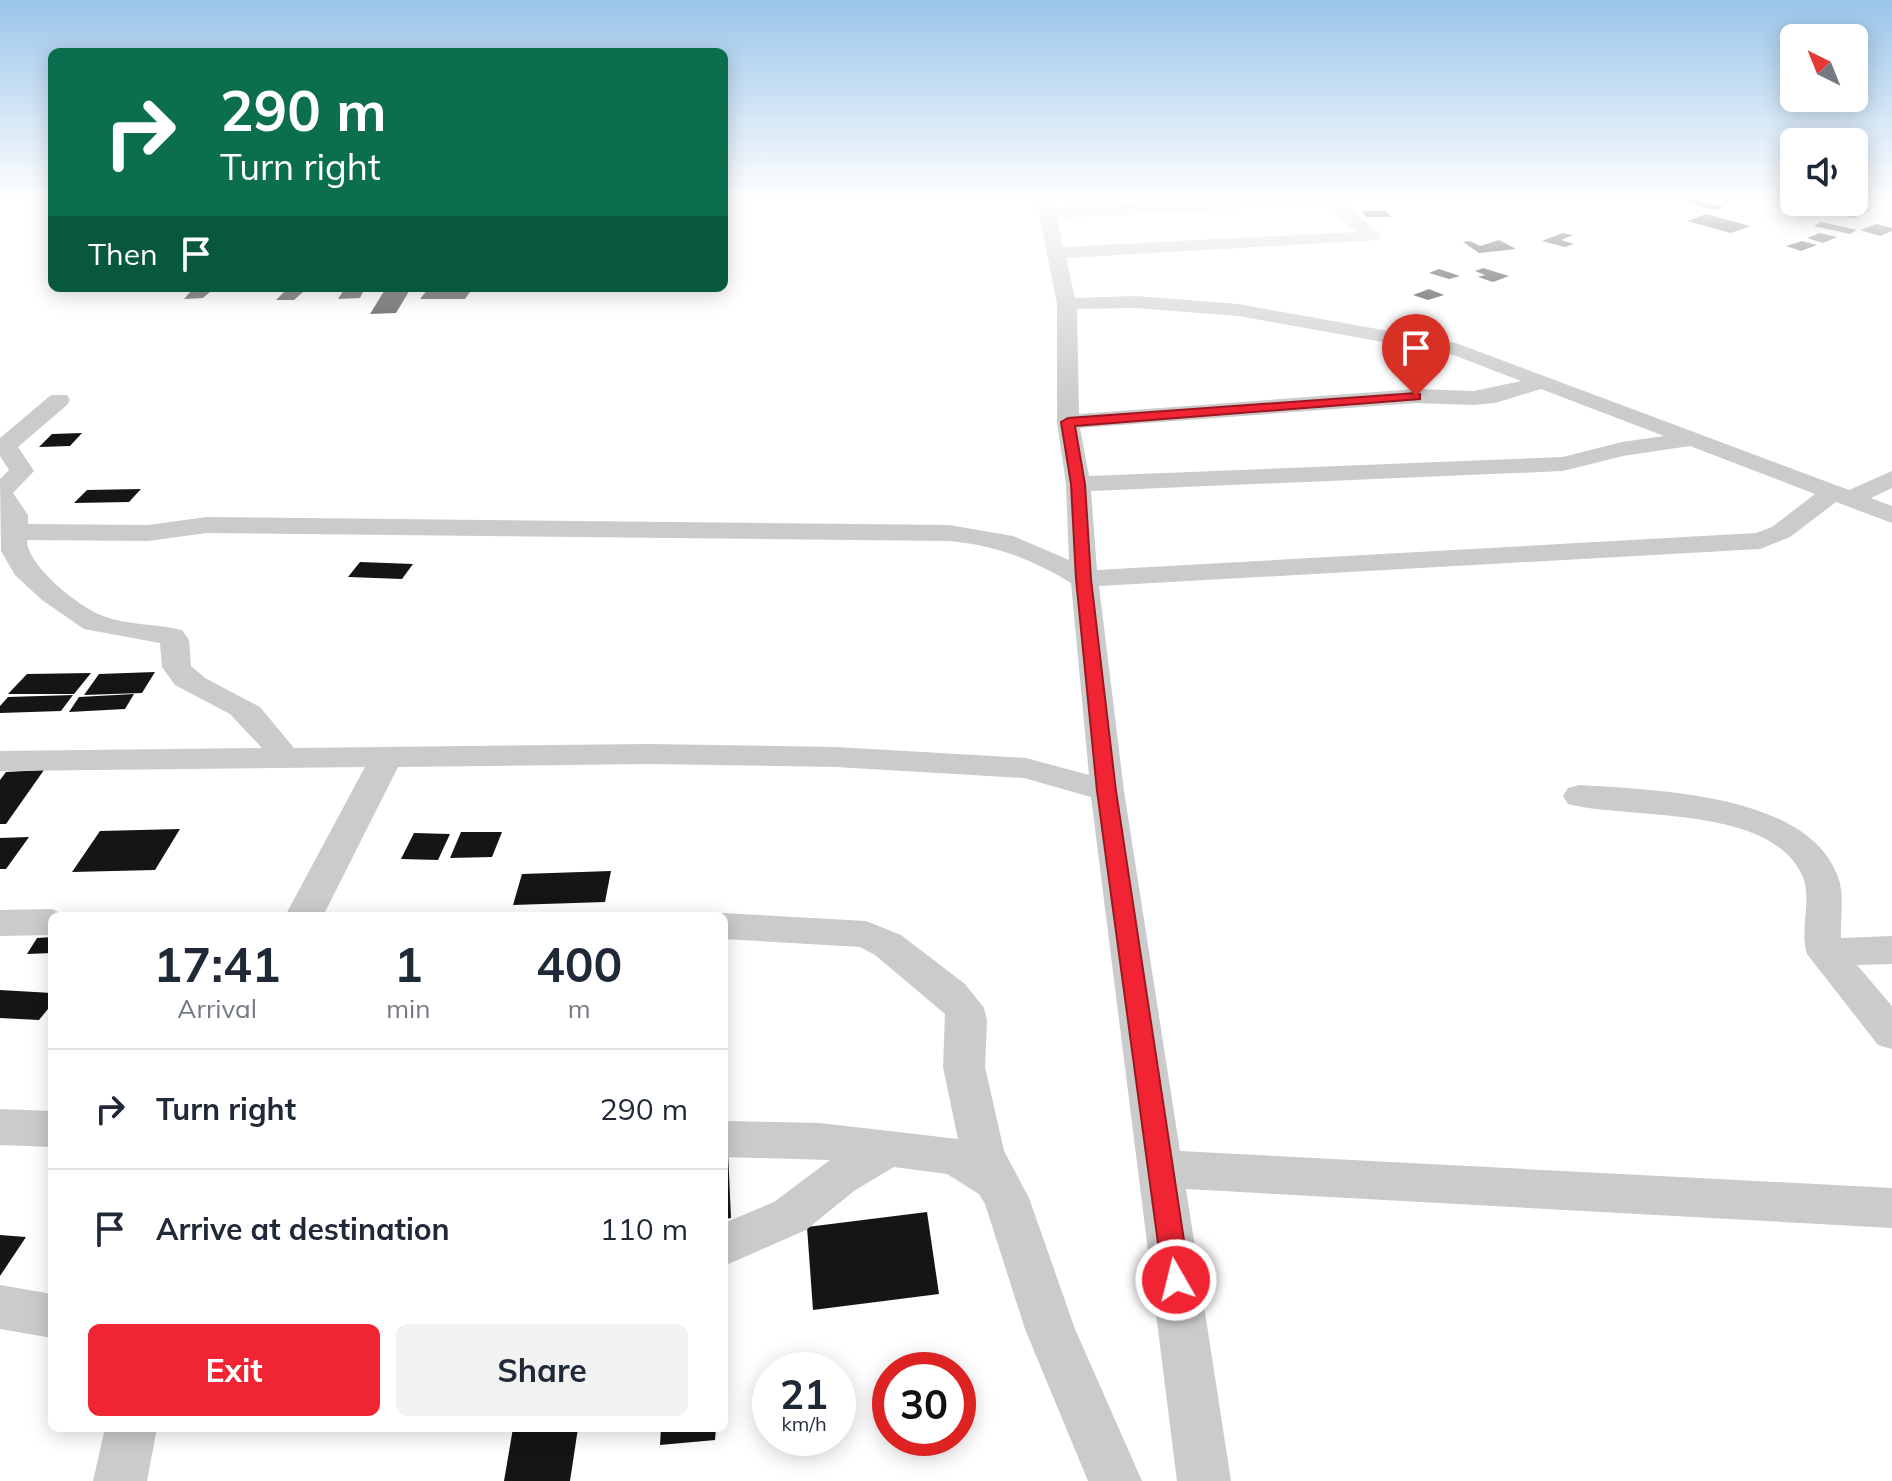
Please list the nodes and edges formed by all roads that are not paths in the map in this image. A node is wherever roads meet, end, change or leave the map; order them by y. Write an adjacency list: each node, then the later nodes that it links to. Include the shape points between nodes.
1 (1058, 267): 2 (street)
2 (1067, 304): 3 (street, via 1136,302 1238,310 1456,349); 5 (street)
3 (1544, 381): 5 (street, via 1474,398 1416,396); 6 (street)
4 (59, 400): 11 (street, via 5,446 22,471 1,491 12,508)
5 (1068, 422): 8 (street)
6 (1692, 440): 8 (street, via 1563,464); 9 (street)
7 (1892, 478): 9 (street)
8 (1078, 484): 12 (street)
9 (1842, 496): 10 (street); 12 (street, via 1760,541)
10 (1892, 515)
11 (15, 532): 12 (street, via 148,533 207,525 949,533 987,535 1019,545); 14 (street, via 14,551 52,594 94,623 172,636 179,671 248,713)
12 (1084, 579): 16 (street)
13 (387, 757): 14 (street); 16 (street, via 836,757 1026,768); 18 (street)
14 (285, 758): 15 (street)
15 (0, 761)
16 (1107, 791): 29 (street)
17 (1580, 796): 23 (street, via 1672,804 1729,816 1795,843 1821,878)
18 (306, 912)
19 (48, 922): 20 (street)
20 (0, 923)
21 (728, 926): 30 (street, via 866,934 951,994 967,1020 964,1067 982,1151)
22 (1892, 950): 23 (street)
23 (1825, 952): 24 (street)
24 (1892, 1034)
25 (0, 1127): 26 (street)
26 (48, 1129)
27 (728, 1139): 28 (street)
28 (890, 1148): 30 (street, via 954,1156); 32 (street, via 838,1178 790,1216)
29 (1161, 1169): 31 (street); 38 (street)
30 (995, 1181): 37 (street)
31 (1892, 1208)
32 (728, 1243)
33 (0, 1307): 34 (street)
34 (48, 1315)
35 (130, 1432): 36 (street)
36 (120, 1481)
37 (1115, 1481)
38 (1204, 1481)

